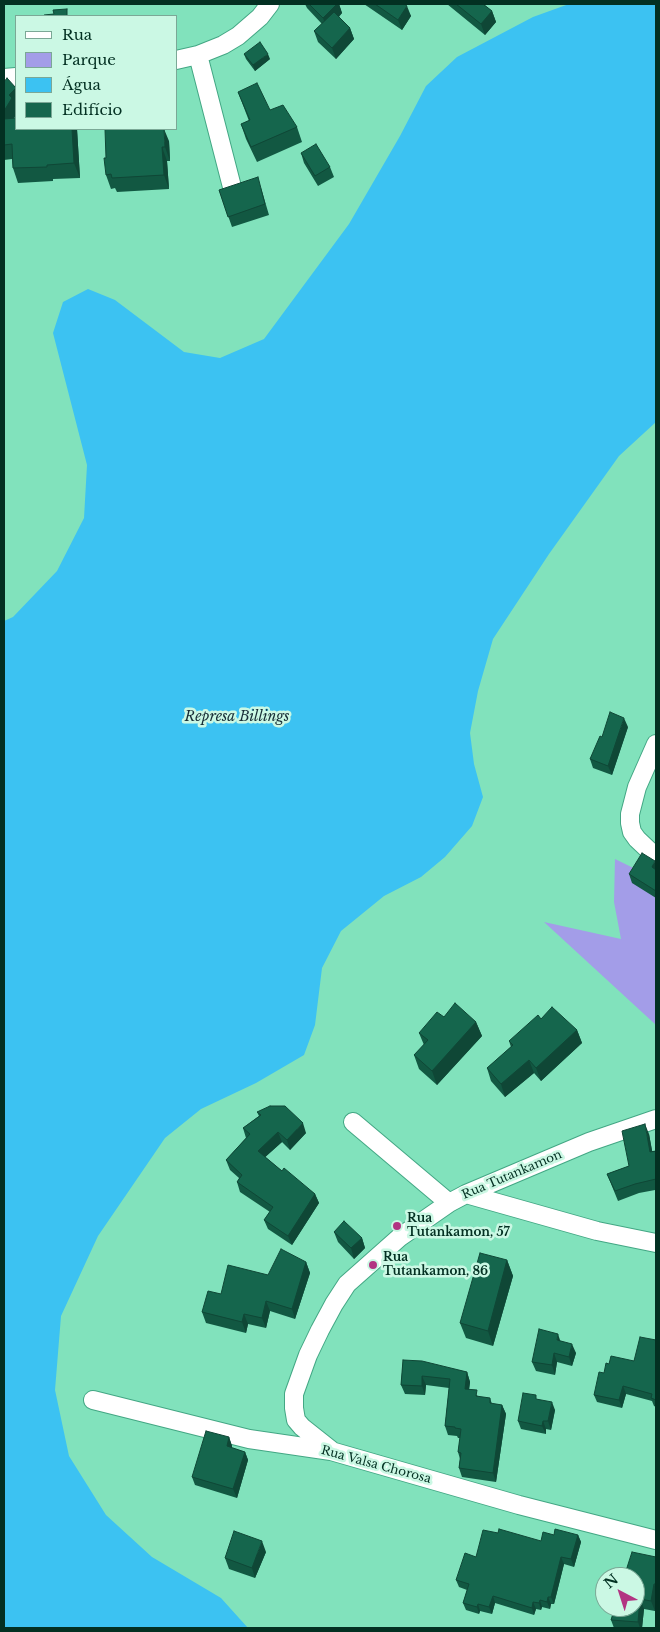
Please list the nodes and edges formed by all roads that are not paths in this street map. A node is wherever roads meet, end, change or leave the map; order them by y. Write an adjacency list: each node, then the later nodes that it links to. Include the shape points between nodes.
1 (263, 8): 2 (street, via 238,36)
2 (198, 55): 3 (street); 4 (street)
3 (178, 60)
4 (232, 187)
5 (656, 744): 6 (street, via 637,787 630,823 637,839)
6 (656, 857)
7 (656, 1119): 9 (street, Rua Tutankamon, via 589,1142)
8 (353, 1122): 10 (street)
9 (466, 1194): 10 (street, Rua Tutankamon); 11 (street, via 597,1231)
10 (449, 1203): 13 (street, Rua Tutankamon, via 400,1236 348,1284 308,1355 294,1394 296,1420)
11 (656, 1243)
12 (92, 1400): 13 (street, Rua Valsa Chorosa, via 249,1439)
13 (332, 1451): 14 (street, Rua Valsa Chorosa, via 519,1505)
14 (656, 1540)

